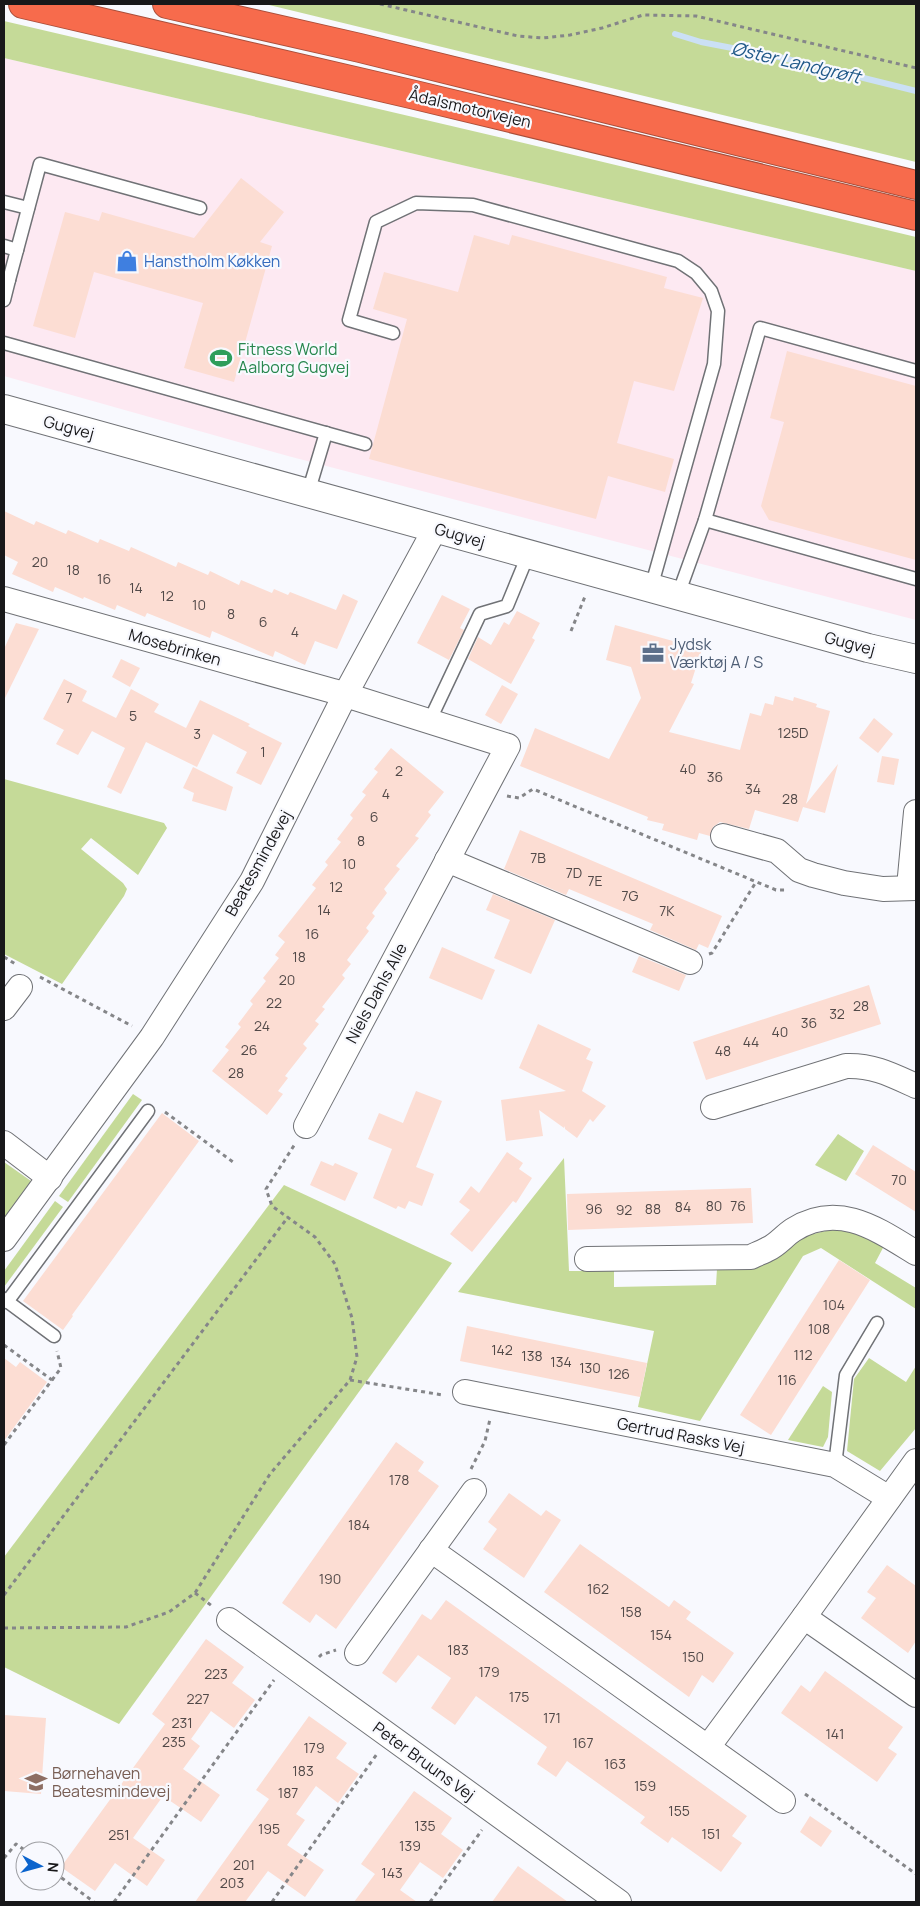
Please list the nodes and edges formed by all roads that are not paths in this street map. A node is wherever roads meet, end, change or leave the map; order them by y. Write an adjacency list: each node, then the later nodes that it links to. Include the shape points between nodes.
1 (23, 4): 7 (highway, Ådalsmotorvejen, via 434,99)
2 (167, 4): 3 (highway, Ådalsmotorvejen, via 360,48)
3 (916, 185)
4 (4, 202): 5 (lane)
5 (28, 208): 6 (lane, via 40,164); 9 (lane)
6 (200, 208)
7 (916, 216)
8 (4, 246): 9 (lane)
9 (17, 250): 10 (lane)
10 (6, 279): 11 (lane)
11 (4, 300)
12 (394, 333): 23 (lane, via 349,320 376,222 416,203 473,205 678,261 696,273 711,292 718,311 714,364)
13 (4, 343): 16 (lane)
14 (916, 371): 19 (lane, via 760,328)
15 (4, 409): 18 (street, Gugvej)
16 (326, 434): 17 (lane); 18 (lane)
17 (365, 444)
18 (308, 493): 20 (street, Gugvej)
19 (705, 520): 22 (lane); 24 (lane)
20 (435, 529): 21 (street, Gugvej); 27 (street, Beatesmindevej)
21 (528, 555): 23 (street, Gugvej); 28 (lane, via 508,606 480,614)
22 (916, 579)
23 (651, 588): 24 (street, Gugvej)
24 (678, 596): 26 (street, Gugvej)
25 (4, 599): 27 (street, Mosebrinken)
26 (916, 659)
27 (346, 695): 28 (street, Niels Dahls Alle); 41 (street, Beatesmindevej, via 252,881 152,1037)
28 (429, 722): 31 (street, Niels Dahls Alle, via 508,746)
29 (916, 812): 32 (street)
30 (723, 836): 32 (street, via 777,851 799,870 813,875 883,889)
31 (447, 860): 33 (street); 39 (street, Niels Dahls Alle)
32 (913, 888)
33 (690, 962)
34 (27, 977): 35 (street)
35 (4, 1008)
36 (916, 1086): 37 (street, via 888,1073 863,1066 846,1066)
37 (713, 1107)
38 (148, 1111): 45 (lane)
39 (306, 1126)
40 (4, 1143): 41 (street)
41 (50, 1178): 42 (street, Beatesmindevej)
42 (4, 1239)
43 (916, 1253): 44 (street, via 873,1227 844,1218 815,1219 793,1230 769,1249 750,1256)
44 (587, 1259)
45 (6, 1300): 47 (lane)
46 (877, 1323): 50 (lane, via 846,1375)
47 (54, 1336)
48 (465, 1392): 50 (street, Gertrud Rasks Vej)
49 (916, 1461): 52 (street)
50 (835, 1465): 52 (street, Gertrud Rasks Vej)
51 (474, 1491): 53 (street)
52 (889, 1498): 54 (street)
53 (431, 1550): 56 (street); 58 (street)
54 (804, 1617): 57 (street); 58 (street)
55 (229, 1620): 60 (street, Peter Bruuns Vej)
56 (357, 1653)
57 (916, 1694)
58 (708, 1747): 59 (street)
59 (783, 1801)
60 (619, 1902)

